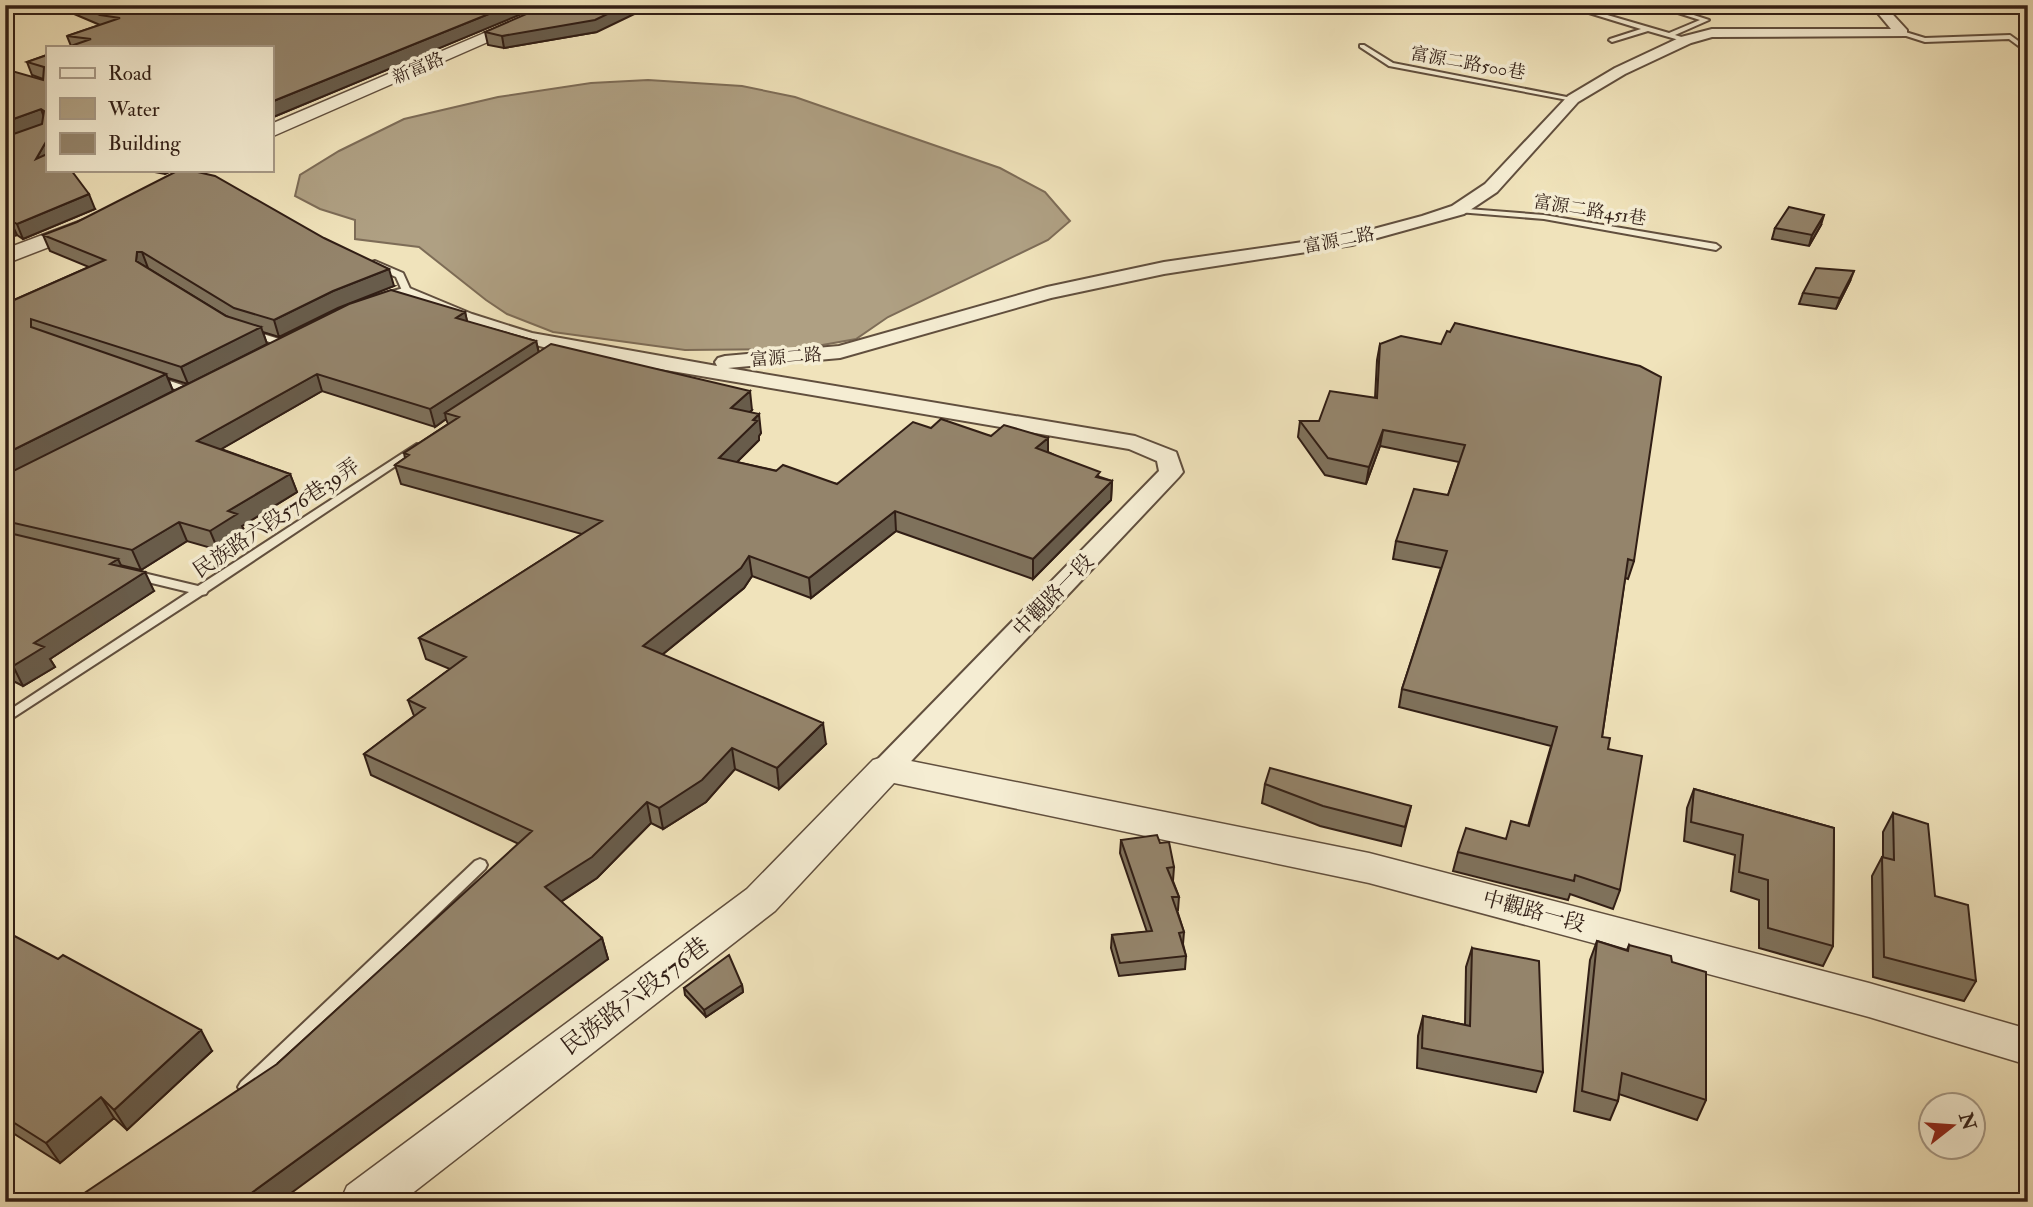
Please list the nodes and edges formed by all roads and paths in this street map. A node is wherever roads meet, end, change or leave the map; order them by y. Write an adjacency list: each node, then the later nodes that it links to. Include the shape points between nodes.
1 (564, 5): 12 (street, 新富路)
2 (1566, 5): 5 (lane)
3 (1656, 5): 7 (lane, via 1706,20)
4 (1877, 5): 6 (street)
5 (1647, 29): 7 (lane); 8 (lane)
6 (1902, 33): 7 (street, 富源二路, via 1728,31); 10 (lane, via 1925,40 2010,37)
7 (1679, 37): 11 (street, 富源二路)
8 (1612, 40)
9 (1362, 46): 11 (lane, 富源二路500巷, via 1391,65)
10 (2028, 51)
11 (1573, 99): 13 (street, 富源二路, via 1491,188)
12 (273, 130)
13 (1458, 210): 15 (lane, 富源二路451巷, via 1544,217); 24 (street, 富源二路, via 1352,240 1164,268 1047,293 840,352)
14 (110, 213): 16 (street)
15 (1716, 247)
16 (7, 255)
17 (366, 260): 18 (lane, via 400,275)
18 (407, 293): 19 (street); 24 (street, 中觀路一段, via 560,351)
19 (346, 314)
20 (236, 329): 22 (lane)
21 (310, 332): 22 (street)
22 (286, 344): 23 (street)
23 (263, 356)
24 (688, 366): 33 (street, 中觀路一段, via 1135,443 1168,457 1171,472)
25 (143, 375): 27 (lane)
26 (216, 380): 27 (street)
27 (193, 392): 28 (street)
28 (170, 404)
29 (429, 439): 31 (lane, 民族路六段576巷39弄)
30 (123, 572): 31 (lane)
31 (202, 591): 32 (lane, 民族路六段576巷39弄)
32 (5, 719)
33 (886, 769): 35 (street, 中觀路一段, via 1369,868 1869,1000); 37 (street, 民族路六段576巷, via 761,900)
34 (480, 865): 36 (lane)
35 (2028, 1047)
36 (234, 1096)
37 (365, 1202)

